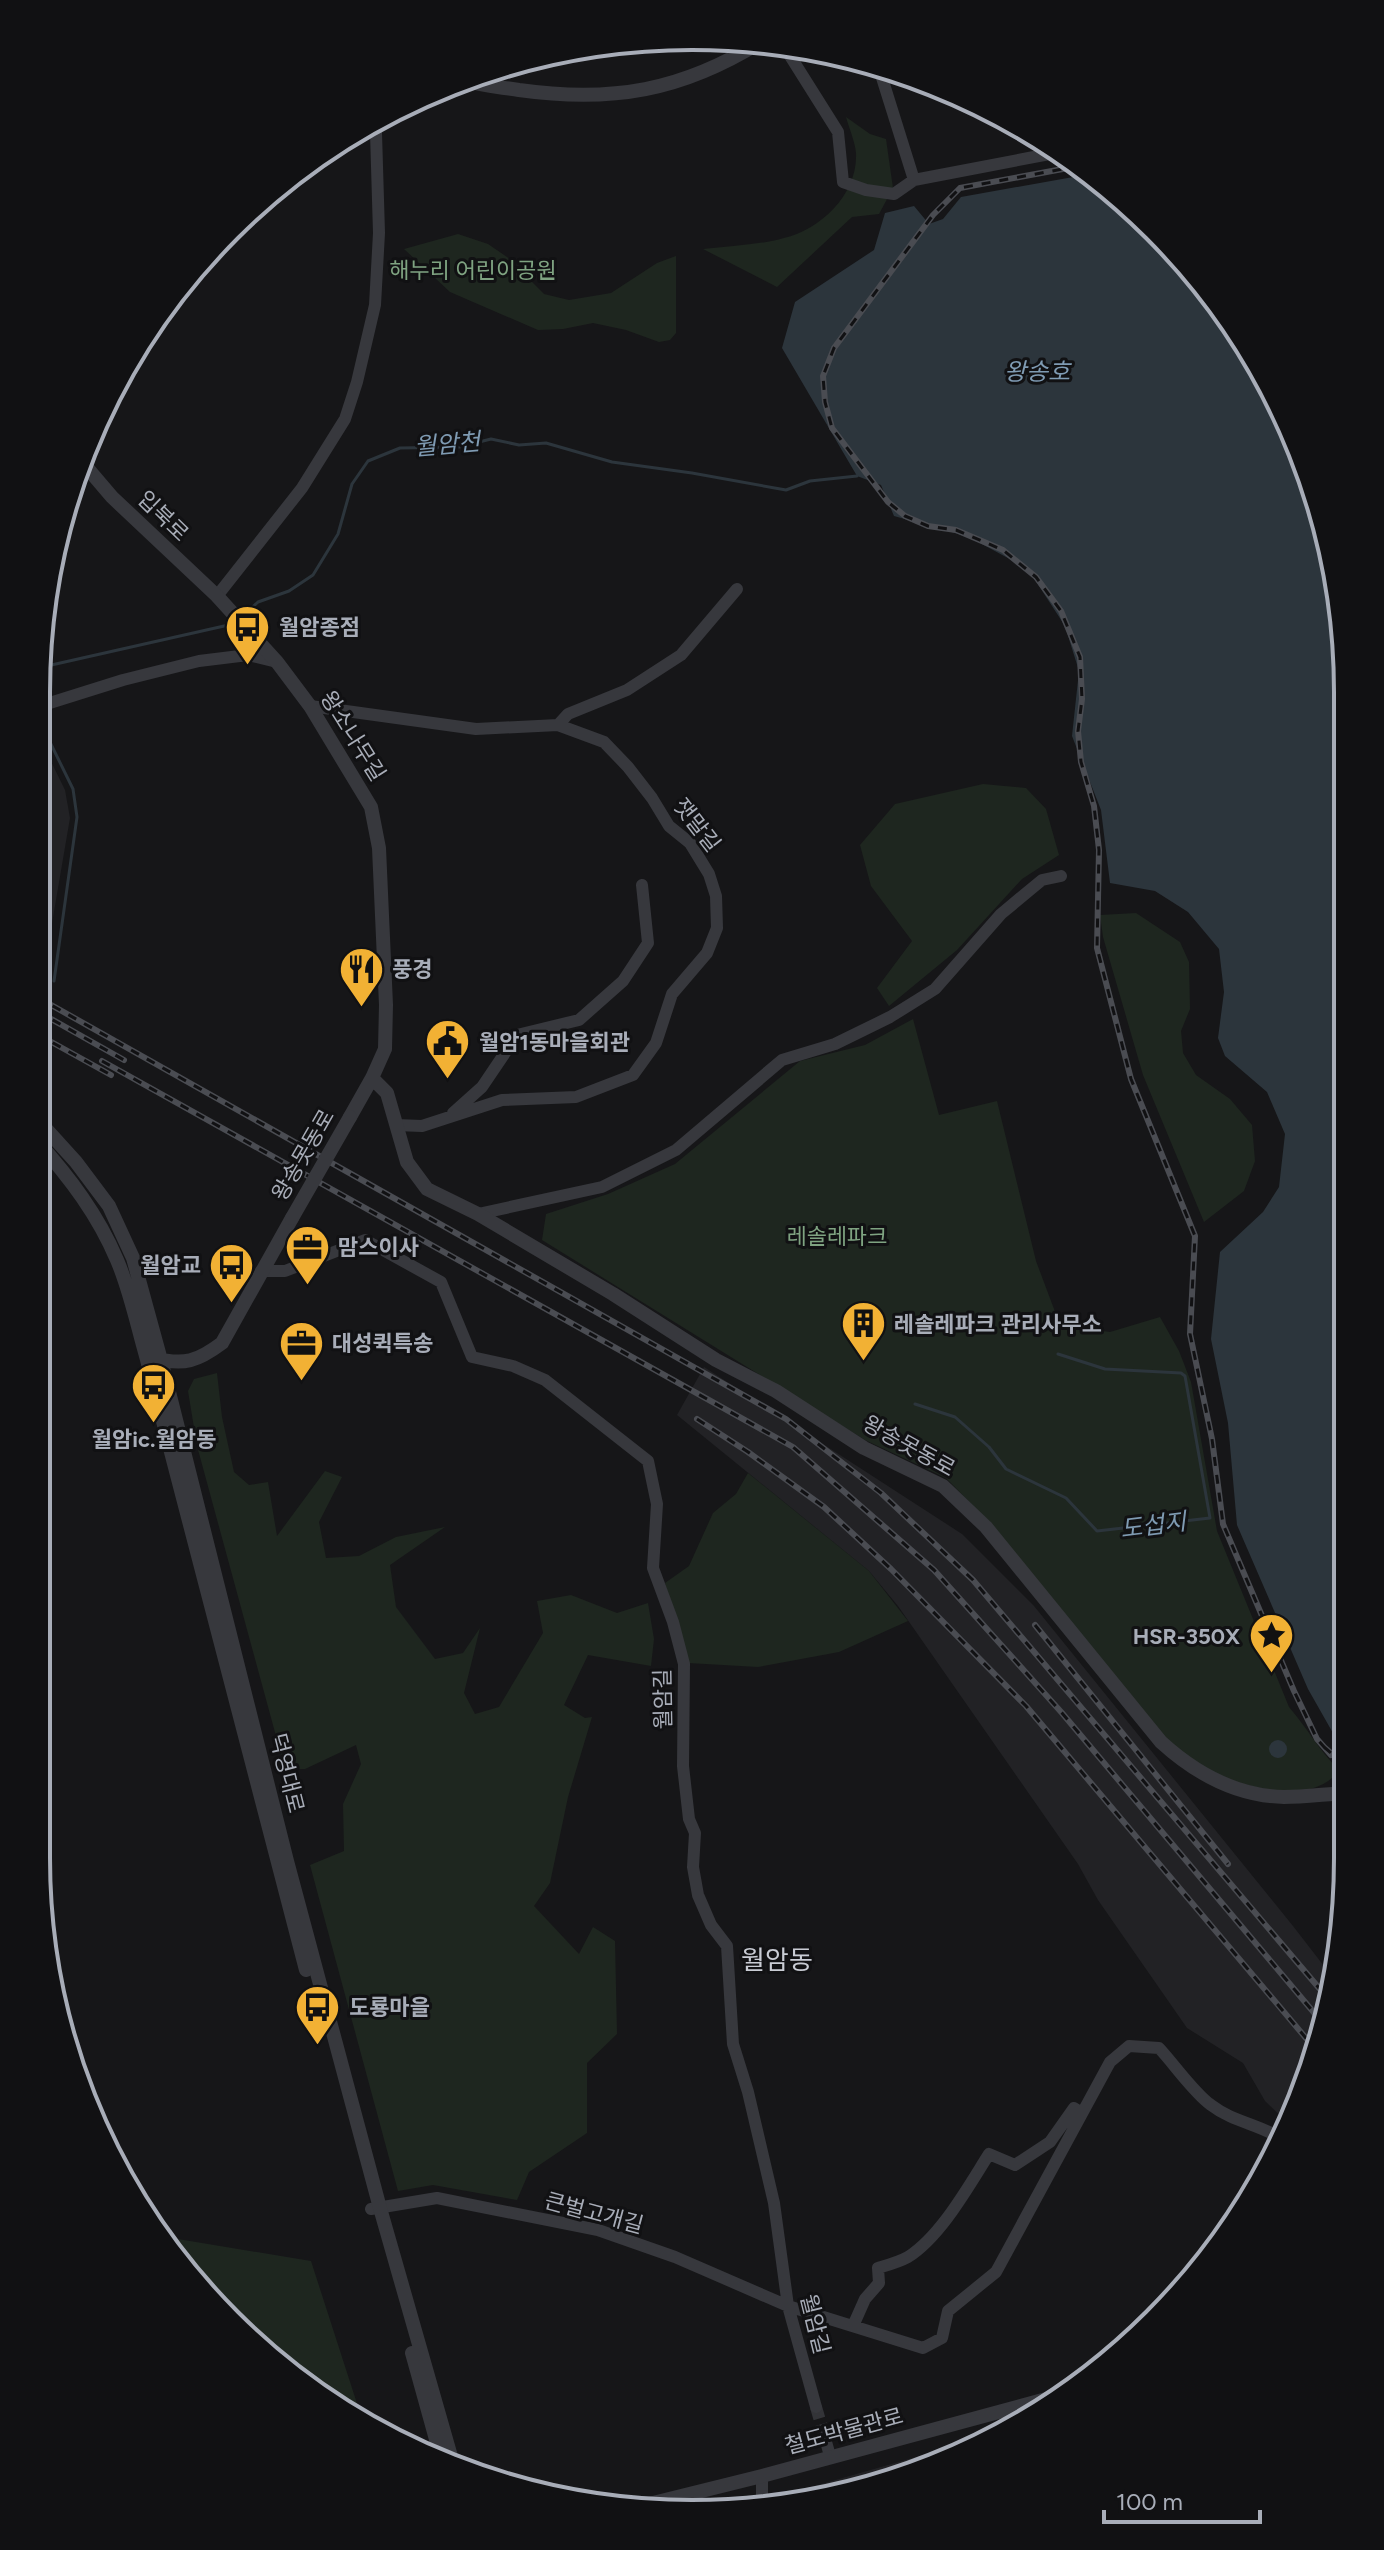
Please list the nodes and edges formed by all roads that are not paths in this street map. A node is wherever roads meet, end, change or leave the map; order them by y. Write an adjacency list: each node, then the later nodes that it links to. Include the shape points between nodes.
1 (745, 52): 4 (street, via 634,93 546,93)
2 (791, 58): 7 (street, via 838,132 843,182 894,194)
3 (882, 79): 7 (street)
4 (487, 84)
5 (376, 133): 10 (street, via 375,305 345,419)
6 (1044, 155): 7 (street)
7 (914, 180)
8 (90, 471): 10 (street, 입북로)
9 (737, 589): 15 (street, via 681,655 627,690 568,714)
10 (222, 602): 11 (street, 입북로)
11 (257, 638): 12 (street, 왕소나무길)
12 (277, 662): 13 (street, via 248,655 199,661); 14 (street, 왕소나무길)
13 (50, 703)
14 (310, 706): 15 (street, 잿말길, via 476,729); 18 (street, 왕소나무길, via 371,807 379,848 386,1019 385,1049)
15 (558, 725): 19 (street, 잿말길, via 604,742 669,826 690,843 716,896 717,928 707,953 672,994 656,1043 633,1075 576,1097 502,1100)
16 (1061, 876): 23 (street, via 1042,880 1001,914 935,989 835,1044 782,1060 676,1150 602,1187)
17 (642, 885): 19 (street, via 648,943 623,981 579,1020 517,1035 482,1087)
18 (372, 1078): 20 (street, 왕송못동로, via 387,1093); 24 (street, 왕송못동로, bridge)
19 (447, 1117): 20 (street, 잿말길, via 422,1126)
20 (396, 1125): 23 (street, 왕송못동로, via 407,1162 427,1189)
21 (50, 1133): 25 (street, 덕영대로, via 109,1206 133,1258)
22 (50, 1156): 25 (street, 덕영대로, via 97,1218)
23 (478, 1214): 26 (street, 왕송못동로, via 864,1448 943,1486 986,1527 1161,1742 1198,1771 1238,1790 1283,1797)
24 (261, 1271): 25 (street, 왕송못동로, via 222,1343 205,1356 181,1363); 30 (street, 월암길, via 285,1271 365,1240 441,1282 472,1357 545,1380 648,1461 657,1504 653,1568 684,1664 683,1766 695,1833 693,1867 698,1895 727,1946 733,2044 774,2203)
25 (153, 1358): 29 (street, 덕영대로)
26 (1334, 1794)
27 (1078, 2110): 28 (street, via 1110,2062 1129,2046 1159,2048 1209,2104); 31 (street, via 1050,2142 1015,2165 989,2154 920,2248 878,2268 879,2283); 31 (street, 큰벌고개길, via 996,2272 948,2311 942,2338 923,2348)
28 (1272, 2133)
29 (376, 2209): 30 (street, 큰벌고개길, via 437,2198 598,2230); 35 (street, 덕영대로); 36 (street, 덕영대로)
30 (788, 2306): 31 (street, 큰벌고개길); 33 (street, 월암길)
31 (853, 2326)
32 (1031, 2403): 37 (street, 철도박물관로)
33 (816, 2407)
34 (823, 2431): 37 (street)
35 (438, 2448)
36 (450, 2452)
37 (830, 2456): 38 (street, 철도박물관로)
38 (762, 2476): 39 (street); 40 (street, 철도박물관로)
39 (762, 2496)
40 (667, 2499)

